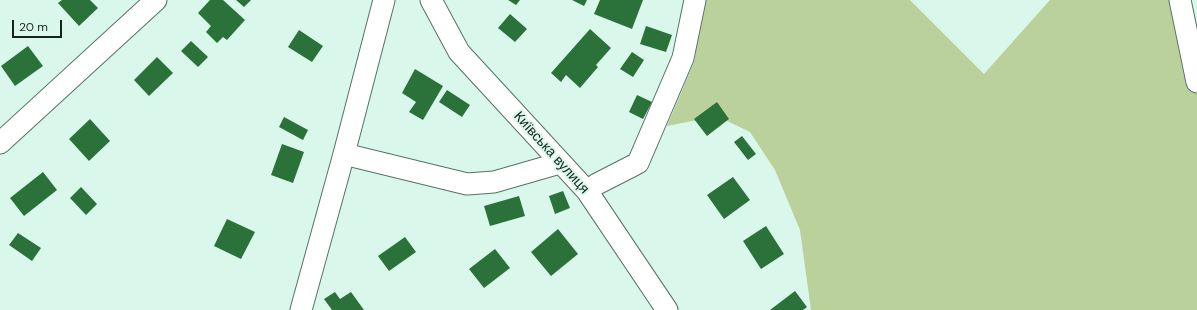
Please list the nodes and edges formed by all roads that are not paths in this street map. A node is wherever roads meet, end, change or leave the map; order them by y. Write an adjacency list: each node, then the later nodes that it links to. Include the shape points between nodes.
1 (156, 0): 7 (street)
2 (384, 0): 8 (street)
3 (431, 0): 9 (street, Київська вулиця, via 459,52)
4 (695, 0): 10 (street, via 683,58 638,163)
5 (1180, 0): 6 (street)
6 (1197, 82)
7 (0, 143)
8 (344, 154): 9 (street, via 467,184 494,182); 11 (street)
9 (560, 162): 10 (street, Київська вулиця)
10 (587, 191): 12 (street, Київська вулиця)
11 (301, 310)
12 (666, 310)

